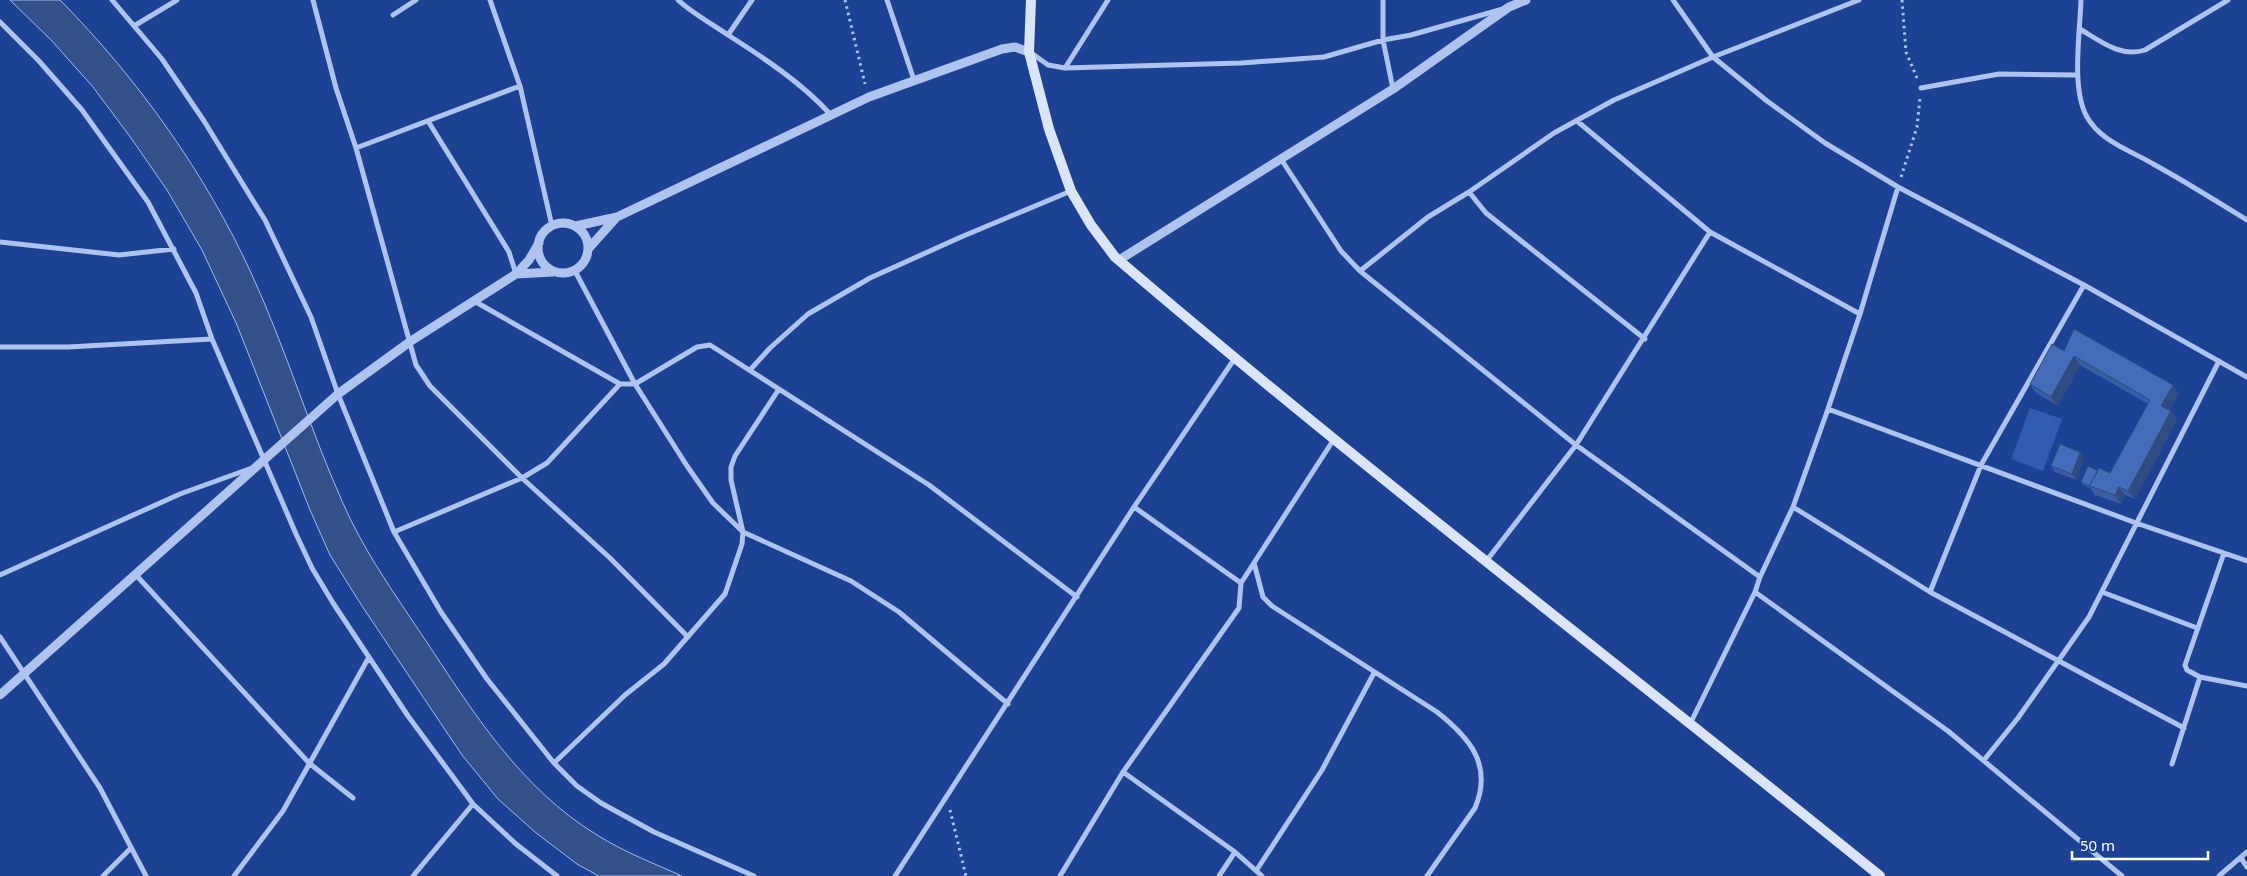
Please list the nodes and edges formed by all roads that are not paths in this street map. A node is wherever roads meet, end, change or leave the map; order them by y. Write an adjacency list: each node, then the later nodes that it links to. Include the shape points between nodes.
1 (112, 0): 20 (street)
2 (177, 0): 20 (street)
3 (313, 0): 35 (street, via 333,79)
4 (416, 0): 18 (street)
5 (490, 0): 29 (street)
6 (678, 0): 22 (street, via 692,13)
7 (752, 0): 22 (street)
8 (887, 0): 28 (street)
9 (1031, 0): 24 (main road)
10 (1108, 0): 26 (street)
11 (1383, 0): 23 (street)
12 (1526, 0): 17 (street)
13 (1672, 0): 25 (street)
14 (1859, 0): 25 (street)
15 (2081, 0): 21 (street)
16 (2224, 1): 21 (street, via 2137,53 2112,48)
17 (1509, 7): 23 (street); 31 (street)
18 (393, 15)
19 (0, 22): 48 (street, via 82,110 148,202)
20 (134, 26): 68 (street, via 183,90 265,220 311,317)
21 (2080, 29): 27 (street)
22 (728, 35): 32 (street, via 806,90)
23 (1383, 40): 26 (street, via 1324,57); 31 (street)
24 (1029, 52): 26 (street, via 1048,65); 28 (street, via 1015,47 1002,49); 38 (main road, via 1049,129)
25 (1713, 57): 34 (street, via 1614,100); 37 (street, via 1825,143)
26 (1065, 68)
27 (2077, 76): 30 (street, via 1999,74); 41 (street, via 2086,116 2097,130)
28 (914, 80): 32 (street)
29 (520, 86): 33 (street); 42 (street)
30 (1921, 88)
31 (1393, 89): 36 (street)
32 (831, 115): 40 (street)
33 (428, 121): 35 (street); 53 (street, via 509,252)
34 (1577, 121): 39 (street, via 1554,133); 44 (street)
35 (356, 148): 59 (street)
36 (1281, 159): 49 (street); 51 (street, via 1341,251)
37 (1898, 187): 54 (street); 56 (street)
38 (1070, 191): 49 (main road, via 1091,225); 63 (street, via 870,278 808,314)
39 (1469, 192): 51 (street, via 1428,217); 58 (street, via 1486,213)
40 (617, 217): 43 (street); 47 (street)
41 (2247, 220)
42 (552, 226): 43 (street, via 568,223); 46 (street, via 541,236)
43 (576, 226): 47 (street)
44 (1710, 232): 56 (street); 58 (street)
45 (0, 242): 48 (street, via 119,255)
46 (539, 243): 52 (street, via 543,263); 53 (street)
47 (589, 248): 50 (street, via 585,262)
48 (174, 249): 57 (street, via 196,293)
49 (1119, 260): 61 (main road)
50 (575, 271): 52 (street, via 568,274); 66 (street)
51 (1360, 271): 71 (street)
52 (554, 272): 53 (street)
53 (516, 274): 55 (street)
54 (2084, 285): 62 (street); 73 (street)
55 (474, 301): 59 (street); 65 (street)
56 (1860, 314): 69 (street)
57 (212, 339): 60 (street, via 68,347); 72 (street)
58 (1645, 339): 71 (street)
59 (411, 341): 68 (street); 75 (street, via 416,365 430,386)
60 (0, 346)
61 (1235, 358): 70 (main road); 77 (street)
62 (2219, 361): 64 (street); 78 (street)
63 (750, 370): 66 (street, via 710,345 697,347); 67 (street)
64 (2247, 377)
65 (620, 384): 66 (street); 75 (street, via 547,463)
66 (635, 384): 80 (street, via 708,495)
67 (779, 389): 80 (street, via 735,456 732,467 731,480); 92 (street, via 929,485)
68 (338, 394): 72 (street); 79 (street)
69 (1828, 409): 73 (street); 76 (street)
70 (1334, 439): 82 (main road); 84 (street)
71 (1576, 445): 82 (street); 87 (street)
72 (265, 459): 74 (street); 96 (street, via 312,568)
73 (1981, 465): 78 (street); 90 (street)
74 (258, 466): 85 (street, via 180,494); 86 (street)
75 (522, 478): 79 (street); 95 (street, via 610,558)
76 (1793, 507): 87 (street); 90 (street)
77 (1134, 508): 88 (street); 92 (street)
78 (2136, 523): 81 (street); 91 (street)
79 (394, 532): 108 (street, via 441,612 487,679)
80 (742, 532): 95 (street, via 742,544 725,594); 103 (street, via 851,581 874,595)
81 (2224, 553): 83 (street); 93 (street)
82 (1487, 560): 104 (main road)
83 (2247, 560)
84 (1254, 563): 88 (street); 98 (street, via 1263,597 1272,606)
85 (0, 575)
86 (136, 575): 99 (street); 107 (street)
87 (1760, 577): 89 (street)
88 (1241, 583): 110 (street, via 1239,608)
89 (1755, 592): 104 (street); 106 (street)
90 (1930, 592): 97 (street)
91 (2102, 592): 93 (street); 97 (street, via 2089,617)
92 (1077, 597): 103 (street)
93 (2198, 628): 100 (street, via 2185,665 2187,670)
94 (0, 637): 99 (street)
95 (688, 637): 108 (street, via 664,664 625,695)
96 (369, 657): 107 (street); 112 (street)
97 (2058, 659): 105 (street); 106 (street, via 2018,718)
98 (1374, 673): 118 (street, via 1322,770); 129 (street, via 1454,726 1481,765 1482,784 1475,808)
99 (26, 674): 102 (street); 113 (street, via 100,788)
100 (2200, 677): 101 (street); 105 (street)
101 (2247, 686)
102 (0, 695)
103 (1008, 704): 125 (street)
104 (1691, 722): 130 (main road)
105 (2184, 728): 109 (street)
106 (1984, 760): 131 (street)
107 (309, 763): 111 (street); 121 (street, via 284,811)
108 (554, 763): 124 (street, via 577,786 609,807 654,832)
109 (2172, 764)
110 (1123, 772): 114 (street); 126 (street)
111 (353, 798)
112 (473, 804): 122 (street); 123 (street)
113 (131, 848): 119 (street); 120 (street)
114 (1235, 852): 118 (street); 127 (street)
115 (2247, 852): 116 (street)
116 (2240, 858): 117 (street); 132 (street)
117 (2247, 866)
118 (1256, 871): 128 (street)
119 (103, 876)
120 (146, 876)
121 (234, 876)
122 (414, 876)
123 (557, 876)
124 (754, 876)
125 (895, 876)
126 (1060, 876)
127 (1220, 876)
128 (1262, 876)
129 (1427, 876)
130 (1880, 876)
131 (2122, 876)
132 (2219, 876)

